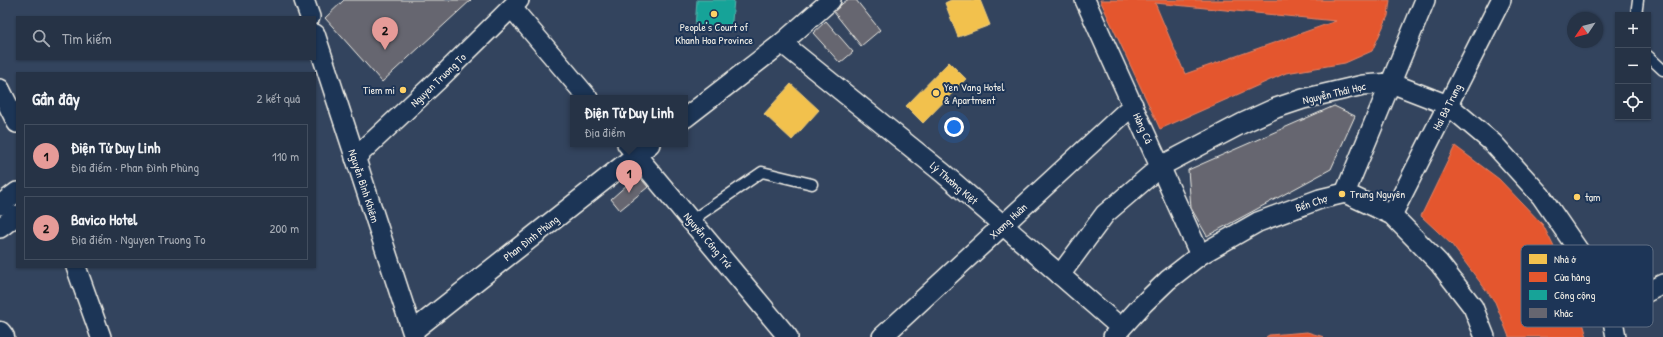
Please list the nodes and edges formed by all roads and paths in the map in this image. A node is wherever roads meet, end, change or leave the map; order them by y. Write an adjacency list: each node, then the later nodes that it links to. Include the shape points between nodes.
1 (304, 0): 9 (street)
2 (831, 0): 11 (street)
3 (1085, 0): 17 (street, Hàng Cá)
4 (1425, 0): 14 (street)
5 (1501, 0): 18 (street, Hai Bà Trưng)
6 (1638, 0): 8 (lane)
7 (515, 4): 16 (street); 22 (street, Nguyen Truong To)
8 (1636, 12)
9 (310, 16)
10 (316, 37): 22 (street, Nguyễn Bình Khiêm)
11 (782, 43): 19 (street); 31 (street, Lý Thường Kiệt, via 943,173)
12 (1651, 59): 13 (lane)
13 (1663, 70)
14 (1391, 84): 18 (street, Nguyễn Thái Học); 23 (street, Nguyễn Thái Học, via 1363,85 1276,108); 26 (street)
15 (0, 89): 20 (street)
16 (586, 95)
17 (1133, 105): 23 (street, Hàng Cá); 31 (street, Xương Huân)
18 (1448, 105): 28 (street, Hai Bà Trưng); 33 (street, Nguyễn Thái Học, via 1493,143 1541,196)
19 (688, 116)
20 (16, 121)
21 (638, 148): 30 (street, Nguyễn Công Trứ); 42 (street, Phan Đình Phùng)
22 (354, 158): 42 (street, Nguyễn Bình Khiêm)
23 (1160, 166): 34 (street, Hàng Cá); 36 (street, Nguyễn Thái Học, via 1105,214)
24 (812, 184): 30 (lane, via 762,172)
25 (16, 193): 27 (street)
26 (1345, 193): 28 (street); 34 (street, Bến Chợ, via 1320,199 1258,222)
27 (0, 205)
28 (1392, 215): 47 (street, via 1439,263 1473,307)
29 (16, 216): 32 (street)
30 (692, 220): 45 (street, Nguyễn Công Trứ)
31 (1003, 226): 36 (street, Lý Thường Kiệt); 46 (street, Xương Huân)
32 (0, 228)
33 (1575, 245)
34 (1200, 255): 40 (street, Bến Chợ, via 1168,280)
35 (76, 268): 44 (street)
36 (1060, 275): 40 (street, Lý Thường Kiệt)
37 (1663, 284): 38 (street)
38 (1653, 289)
39 (1614, 327): 48 (street, Nguyễn Thái Học)
40 (1117, 332)
41 (0, 333): 43 (street)
42 (413, 334)
43 (3, 337)
44 (101, 337)
45 (788, 337)
46 (882, 337)
47 (1485, 337)
48 (1616, 337)

